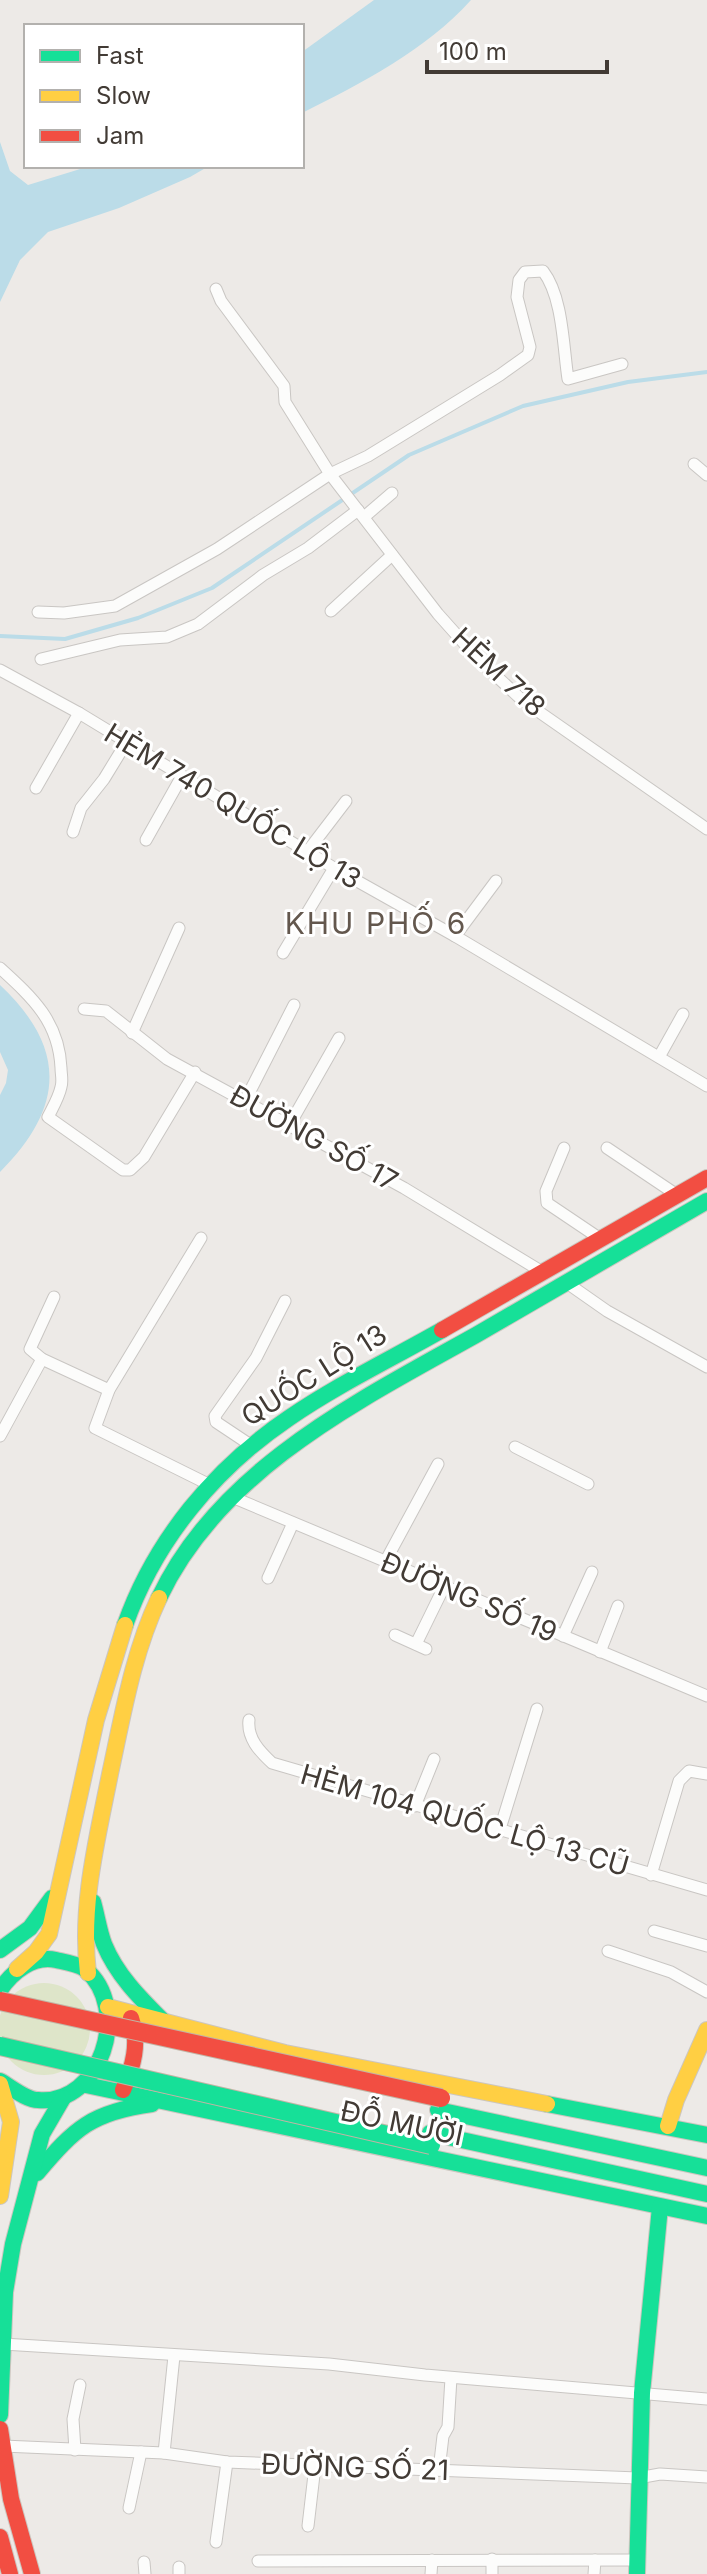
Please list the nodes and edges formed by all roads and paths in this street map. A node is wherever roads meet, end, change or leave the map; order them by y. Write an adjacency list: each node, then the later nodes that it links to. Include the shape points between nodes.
1 (216, 289): 4 (street, HẺM 718, via 284,386 285,402)
2 (622, 364): 4 (street, via 568,379 552,282 543,271 525,272 517,297 528,355 437,416)
3 (694, 464): 5 (street)
4 (330, 474): 7 (street, HẺM 718); 10 (street, via 217,549 115,606)
5 (707, 475)
6 (392, 493): 7 (street)
7 (361, 513): 8 (street, HẺM 718); 11 (street, via 198,624 167,637 120,640)
8 (392, 555): 9 (street); 18 (street, HẺM 718, via 479,660 522,700)
9 (331, 611)
10 (38, 612)
11 (41, 659)
12 (3, 671): 13 (street, HẺM 740 QUỐC LỘ 13)
13 (79, 713): 14 (street, HẺM 740 QUỐC LỘ 13); 16 (street)
14 (126, 743): 15 (street, HẺM 740 QUỐC LỘ 13); 19 (street, via 81,808)
15 (182, 776): 20 (street); 21 (street, HẺM 740 QUỐC LỘ 13)
16 (36, 788)
17 (346, 801): 21 (street)
18 (707, 829)
19 (73, 832)
20 (146, 840)
21 (307, 852): 22 (street, HẺM 740 QUỐC LỘ 13)
22 (334, 868): 25 (street, HẺM 740 QUỐC LỘ 13); 26 (street)
23 (496, 881): 25 (street)
24 (179, 928): 31 (street)
25 (455, 936): 33 (street, HẺM 740 QUỐC LỘ 13)
26 (283, 953)
27 (0, 968): 34 (street, via 33,1001 56,1035 62,1085 48,1117 123,1170 144,1157)
28 (294, 1005): 36 (street)
29 (84, 1009): 31 (street, ĐƯỜNG SỐ 17, via 106,1011)
30 (683, 1014): 33 (street)
31 (132, 1033): 34 (street, ĐƯỜNG SỐ 17)
32 (339, 1038): 37 (street)
33 (659, 1057): 35 (street, HẺM 740 QUỐC LỘ 13)
34 (195, 1072): 36 (street, ĐƯỜNG SỐ 17)
35 (707, 1086)
36 (246, 1099): 37 (street, ĐƯỜNG SỐ 17)
37 (290, 1124): 45 (street, ĐƯỜNG SỐ 17)
38 (564, 1148): 44 (street, via 546,1191 547,1203)
39 (607, 1148): 41 (street)
40 (707, 1178): 41 (main road, QUỐC LỘ 13)
41 (677, 1195): 44 (main road, QUỐC LỘ 13)
42 (707, 1201): 46 (main road, QUỐC LỘ 13)
43 (201, 1238): 51 (street)
44 (602, 1240): 45 (main road, QUỐC LỘ 13)
45 (544, 1273): 53 (main road, QUỐC LỘ 13, via 345,1383)
46 (567, 1283): 50 (street); 58 (main road, QUỐC LỘ 13, via 331,1421 280,1454)
47 (54, 1297): 49 (street, via 30,1349)
48 (285, 1301): 53 (street, via 256,1358 215,1416 216,1422)
49 (42, 1359): 51 (street); 52 (street)
50 (707, 1367)
51 (109, 1390): 57 (street, via 95,1428)
52 (0, 1436)
53 (252, 1446): 57 (main road, QUỐC LỘ 13)
54 (515, 1447): 56 (street)
55 (438, 1464): 60 (street)
56 (588, 1484)
57 (210, 1485): 76 (main road, QUỐC LỘ 13, via 159,1552 127,1616 96,1721)
58 (231, 1497): 59 (street, ĐƯỜNG SỐ 19); 77 (main road, QUỐC LỘ 13, via 163,1589 138,1648)
59 (293, 1523): 60 (street, ĐƯỜNG SỐ 19); 62 (street)
60 (385, 1562): 63 (street, ĐƯỜNG SỐ 19)
61 (592, 1572): 66 (street)
62 (268, 1578)
63 (444, 1587): 65 (street, via 421,1646); 66 (street, ĐƯỜNG SỐ 19)
64 (618, 1606): 67 (street)
65 (395, 1635)
66 (563, 1636): 67 (street, ĐƯỜNG SỐ 19)
67 (600, 1652): 68 (street, ĐƯỜNG SỐ 19)
68 (707, 1696)
69 (537, 1709): 74 (street)
70 (249, 1720): 73 (street, HẺM 104 QUỐC LỘ 13 CŨ, via 258,1751 272,1763)
71 (434, 1759): 73 (street)
72 (707, 1774): 75 (street, via 689,1771 679,1781)
73 (415, 1806): 74 (street, HẺM 104 QUỐC LỘ 13 CŨ)
74 (499, 1832): 75 (street, HẺM 104 QUỐC LỘ 13 CŨ)
75 (651, 1875): 78 (street, HẺM 104 QUỐC LỘ 13 CŨ)
76 (61, 1885): 81 (main road, via 38,1921); 83 (main road, QUỐC LỘ 13, via 49,1934)
77 (90, 1890): 84 (main road, QUỐC LỘ 13, via 84,1942); 90 (main road, via 109,1956)
78 (707, 1890)
79 (654, 1931): 80 (street)
80 (707, 1946)
81 (0, 1950)
82 (608, 1951): 86 (street, via 671,1972)
83 (17, 1969): 84 (main road, via 56,1959); 85 (main road, QUỐC LỘ 13)
84 (88, 1973): 87 (main road)
85 (1, 1990): 100 (main road, bridge)
86 (707, 1992)
87 (108, 2007): 89 (main road, ĐỖ MƯỜI); 96 (main road, via 105,2044)
88 (0, 2011): 100 (main road)
89 (130, 2014): 90 (main road, ĐỖ MƯỜI); 97 (main road, via 136,2043)
90 (166, 2024): 101 (main road, ĐỖ MƯỜI)
91 (707, 2030): 94 (main road)
92 (0, 2036): 103 (main road)
93 (0, 2046): 103 (main road, bridge)
94 (700, 2062): 101 (main road)
95 (0, 2082): 98 (main road, via 26,2098); 109 (main road, via 11,2122)
96 (86, 2085): 97 (main road, ĐỖ MƯỜI); 98 (main road)
97 (122, 2092): 99 (main road, ĐỖ MƯỜI)
98 (63, 2098): 106 (main road, via 45,2126)
99 (167, 2102): 106 (main road, via 93,2118); 108 (main road, ĐỖ MƯỜI)
100 (439, 2104): 104 (main road, ĐỖ MƯỜI)
101 (668, 2126): 102 (main road, ĐỖ MƯỜI); 104 (main road)
102 (707, 2135)
103 (430, 2139): 108 (main road, ĐỖ MƯỜI)
104 (664, 2152): 105 (main road, ĐỖ MƯỜI)
105 (707, 2168)
106 (35, 2169): 111 (main road)
107 (707, 2194): 108 (main road, ĐỖ MƯỜI)
108 (662, 2195): 110 (main road, ĐỖ MƯỜI); 115 (main road)
109 (0, 2196)
110 (707, 2216)
111 (4, 2340): 112 (street); 117 (main road)
112 (174, 2356): 113 (street, via 329,2364); 121 (street)
113 (451, 2378): 115 (street); 124 (street)
114 (80, 2385): 119 (street, via 73,2419)
115 (642, 2393): 116 (street); 126 (main road)
116 (707, 2399)
117 (0, 2415)
118 (1, 2437): 119 (street, ĐƯỜNG SỐ 21); 138 (main road)
119 (75, 2450): 120 (street, ĐƯỜNG SỐ 21)
120 (141, 2452): 121 (street, ĐƯỜNG SỐ 21); 127 (street)
121 (164, 2453): 122 (street, ĐƯỜNG SỐ 21)
122 (227, 2462): 123 (street, ĐƯỜNG SỐ 21); 130 (street)
123 (315, 2466): 124 (street, ĐƯỜNG SỐ 21); 128 (street)
124 (439, 2470): 126 (street, ĐƯỜNG SỐ 21)
125 (707, 2477): 126 (street, ĐƯỜNG SỐ 21)
126 (638, 2478): 136 (main road)
127 (129, 2508)
128 (308, 2526)
129 (0, 2537): 137 (main road)
130 (216, 2542)
131 (492, 2559): 132 (street); 133 (street); 141 (street)
132 (432, 2560): 135 (street); 140 (street)
133 (595, 2560): 136 (street); 142 (street)
134 (258, 2561): 135 (street)
135 (272, 2561): 139 (street)
136 (637, 2567)
137 (10, 2574)
138 (32, 2574)
139 (272, 2574)
140 (431, 2574)
141 (492, 2574)
142 (594, 2574)

